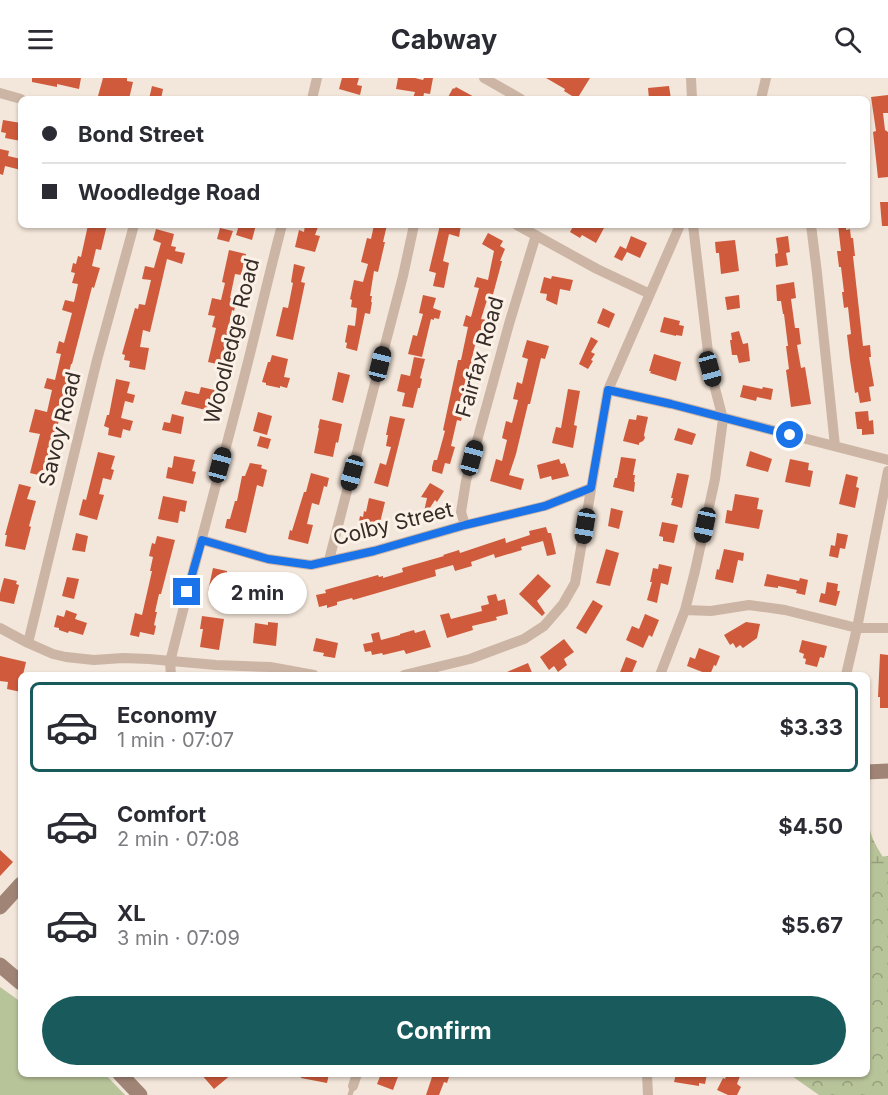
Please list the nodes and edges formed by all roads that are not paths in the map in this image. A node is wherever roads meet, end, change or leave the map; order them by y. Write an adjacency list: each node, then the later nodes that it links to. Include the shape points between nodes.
1 (317, 78): 6 (street)
2 (483, 78): 7 (street)
3 (691, 78): 8 (street)
4 (766, 78): 9 (street)
5 (0, 93): 10 (street)
6 (313, 96)
7 (516, 96)
8 (692, 96)
9 (762, 96)
10 (18, 98)
11 (133, 228): 33 (street, Savoy Road)
12 (281, 228): 27 (street, Woodledge Road)
13 (413, 228): 28 (street)
14 (523, 228): 18 (street)
15 (679, 228): 19 (street)
16 (693, 228): 21 (street, via 710,369)
17 (811, 228): 22 (street)
18 (536, 235): 19 (street); 26 (street, Fairfax Road, via 466,481 461,512)
19 (650, 294): 20 (street)
20 (608, 390): 21 (street); 25 (street)
21 (723, 419): 22 (street); 29 (street, via 715,479)
22 (835, 446): 23 (street)
23 (888, 460)
24 (888, 471): 31 (street)
25 (591, 488): 26 (street, Colby Street, via 545,506); 37 (street, via 575,583 544,626 524,639 470,659)
26 (465, 525): 28 (street, Colby Street)
27 (202, 540): 28 (street, Colby Street, via 268,559 311,565); 34 (street, Woodledge Road)
28 (329, 560)
29 (685, 610): 31 (street, via 711,611 749,605); 38 (street)
30 (0, 628): 33 (street)
31 (857, 628): 32 (street); 39 (street)
32 (888, 628)
33 (28, 643): 34 (street, via 66,657)
34 (170, 662): 35 (street, Woodledge Road); 36 (street)
35 (171, 672)
36 (298, 672)
37 (416, 672)
38 (661, 672)
39 (847, 672)
40 (888, 771): 41 (main road)
41 (870, 772)
42 (18, 887): 43 (main road)
43 (0, 907)
44 (0, 965): 45 (main road)
45 (18, 980)
46 (123, 1077): 48 (main road)
47 (647, 1077): 49 (street)
48 (140, 1095)
49 (648, 1095)

